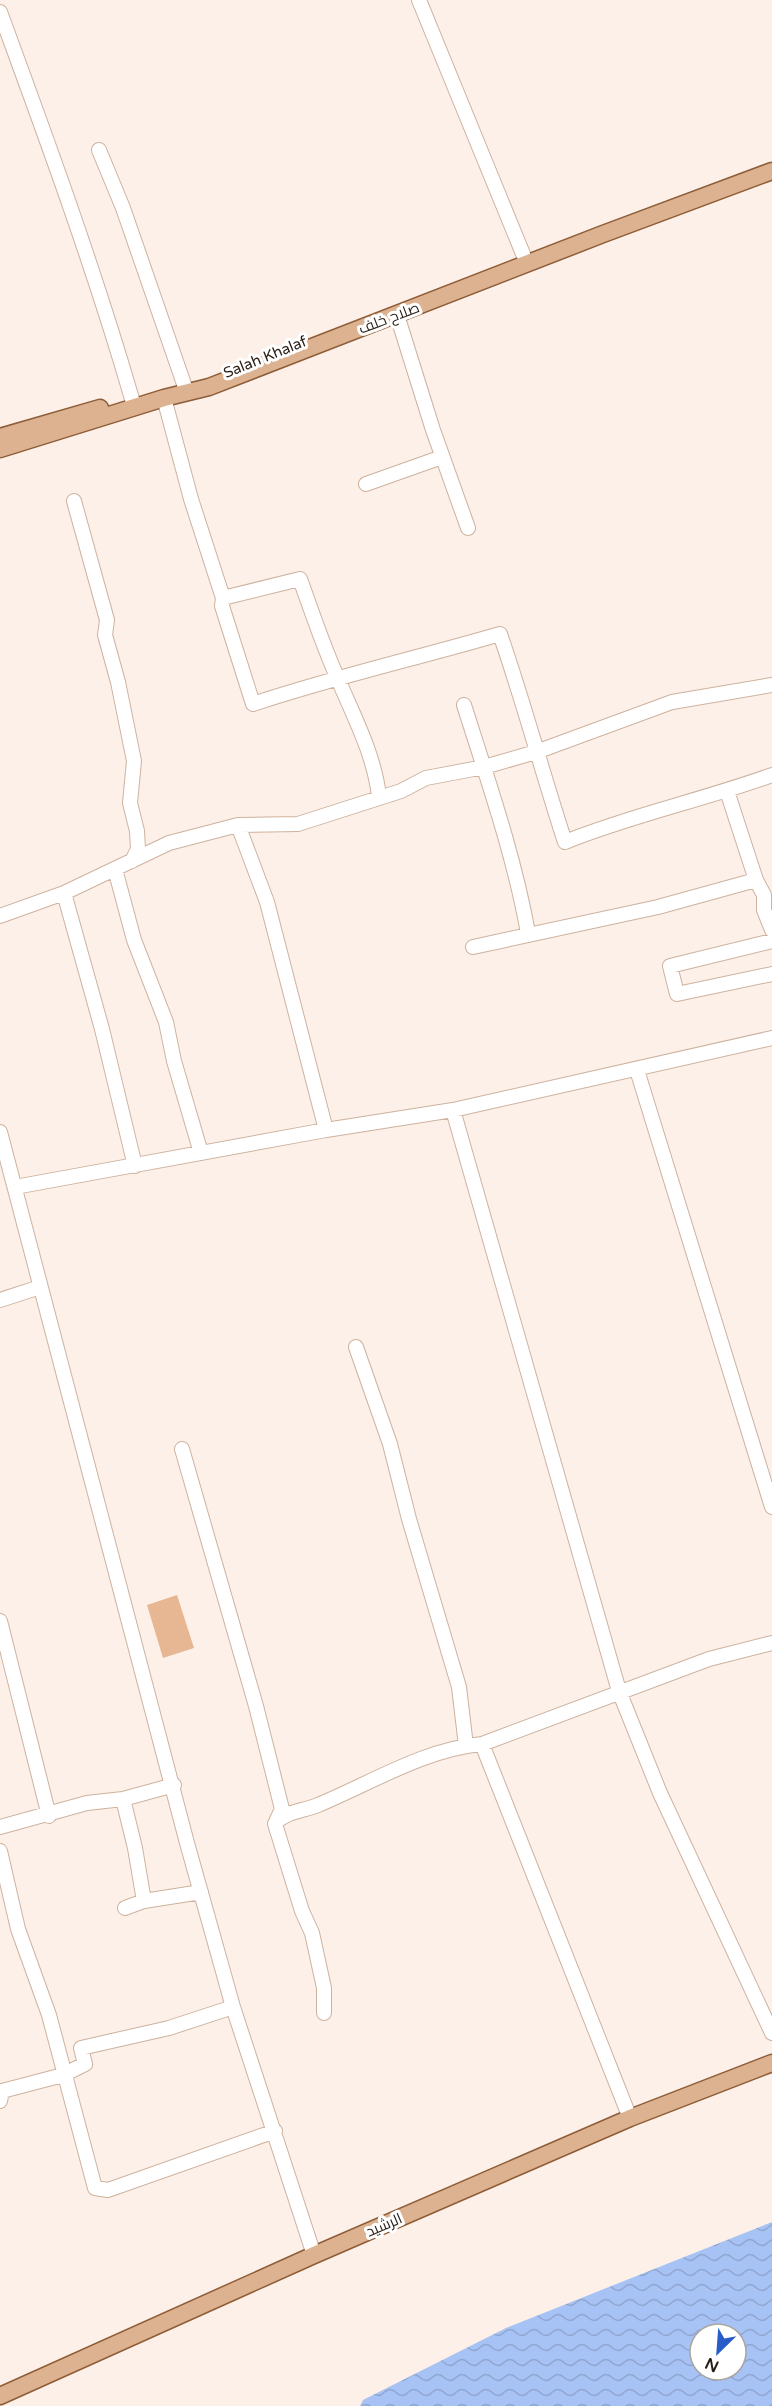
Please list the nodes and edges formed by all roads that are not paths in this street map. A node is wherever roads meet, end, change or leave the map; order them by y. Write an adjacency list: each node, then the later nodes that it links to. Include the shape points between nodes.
1 (419, 0): 6 (street)
2 (0, 12): 10 (street, via 53,156)
3 (99, 150): 8 (street)
4 (772, 160): 6 (main road)
5 (772, 171): 7 (main road, صلاح خلف)
6 (523, 254): 8 (main road, Salah Khalaf)
7 (397, 315): 9 (main road, صلاح خلف, via 209,387); 13 (street)
8 (185, 387): 10 (main road, Salah Khalaf)
9 (164, 398): 12 (main road, صلاح خلف); 17 (street)
10 (132, 399): 11 (main road, Salah Khalaf)
11 (0, 437)
12 (0, 449)
13 (442, 457): 14 (street); 16 (street)
14 (366, 484)
15 (74, 501): 27 (street, via 107,620 105,635 134,761 130,803 138,849)
16 (468, 528)
17 (223, 598): 18 (street, via 300,579); 18 (street, via 222,606 253,704)
18 (337, 679): 21 (street, via 500,634 522,695); 25 (street, via 376,771)
19 (772, 685): 21 (street, via 672,702)
20 (464, 705): 22 (street)
21 (536, 752): 22 (street); 24 (street, via 565,842 646,812)
22 (484, 767): 25 (street, via 426,778 401,791); 33 (street, via 519,879)
23 (772, 775): 24 (street)
24 (727, 791): 29 (street)
25 (379, 796): 26 (street, via 298,824)
26 (238, 825): 27 (street, via 169,843); 40 (street, via 267,902)
27 (132, 861): 28 (street)
28 (115, 869): 30 (street); 42 (street, via 134,940 166,1022)
29 (756, 880): 32 (street, via 765,895 764,910); 33 (street, via 658,907)
30 (64, 893): 31 (street); 44 (street)
31 (0, 916)
32 (772, 930)
33 (528, 933): 35 (street)
34 (772, 941): 36 (street, via 670,966 677,994)
35 (473, 947)
36 (772, 974)
37 (772, 1038): 38 (street)
38 (637, 1070): 39 (street); 50 (street)
39 (453, 1110): 40 (street); 53 (street)
40 (326, 1130): 42 (street)
41 (0, 1132): 43 (street)
42 (201, 1153): 44 (street)
43 (3, 1157): 45 (street)
44 (135, 1166): 45 (street)
45 (15, 1187): 56 (street)
46 (34, 1289): 47 (street)
47 (0, 1300)
48 (356, 1347): 55 (street, via 390,1444 459,1687)
49 (182, 1449): 59 (street, via 282,1809)
50 (772, 1507)
51 (0, 1621): 58 (street)
52 (772, 1643): 53 (street, via 709,1659)
53 (619, 1691): 54 (street); 69 (street, via 660,1793)
54 (482, 1744): 55 (street); 73 (street)
55 (466, 1746): 59 (street, via 448,1749 314,1807 284,1815)
56 (174, 1785): 57 (street); 62 (street)
57 (123, 1799): 58 (street, via 87,1803); 63 (street)
58 (49, 1816): 60 (street)
59 (275, 1824): 68 (street, via 312,1933 324,1988)
60 (0, 1827)
61 (0, 1851): 65 (street)
62 (201, 1892): 63 (street); 67 (street)
63 (144, 1901): 64 (street)
64 (125, 1908)
65 (14, 1912): 66 (street); 71 (street, via 38,1992 49,2015)
66 (0, 1915)
67 (233, 2007): 71 (street, via 169,2028 81,2048 85,2064); 74 (street)
68 (324, 2013)
69 (772, 2033)
70 (772, 2063): 73 (main road, الرشيد)
71 (63, 2075): 72 (street, via 2,2091); 74 (street, via 95,2188 101,2191)
72 (0, 2101)
73 (630, 2118): 75 (main road, الرشيد)
74 (275, 2131): 75 (street)
75 (314, 2255): 76 (main road, الرشيد)
76 (0, 2396)

